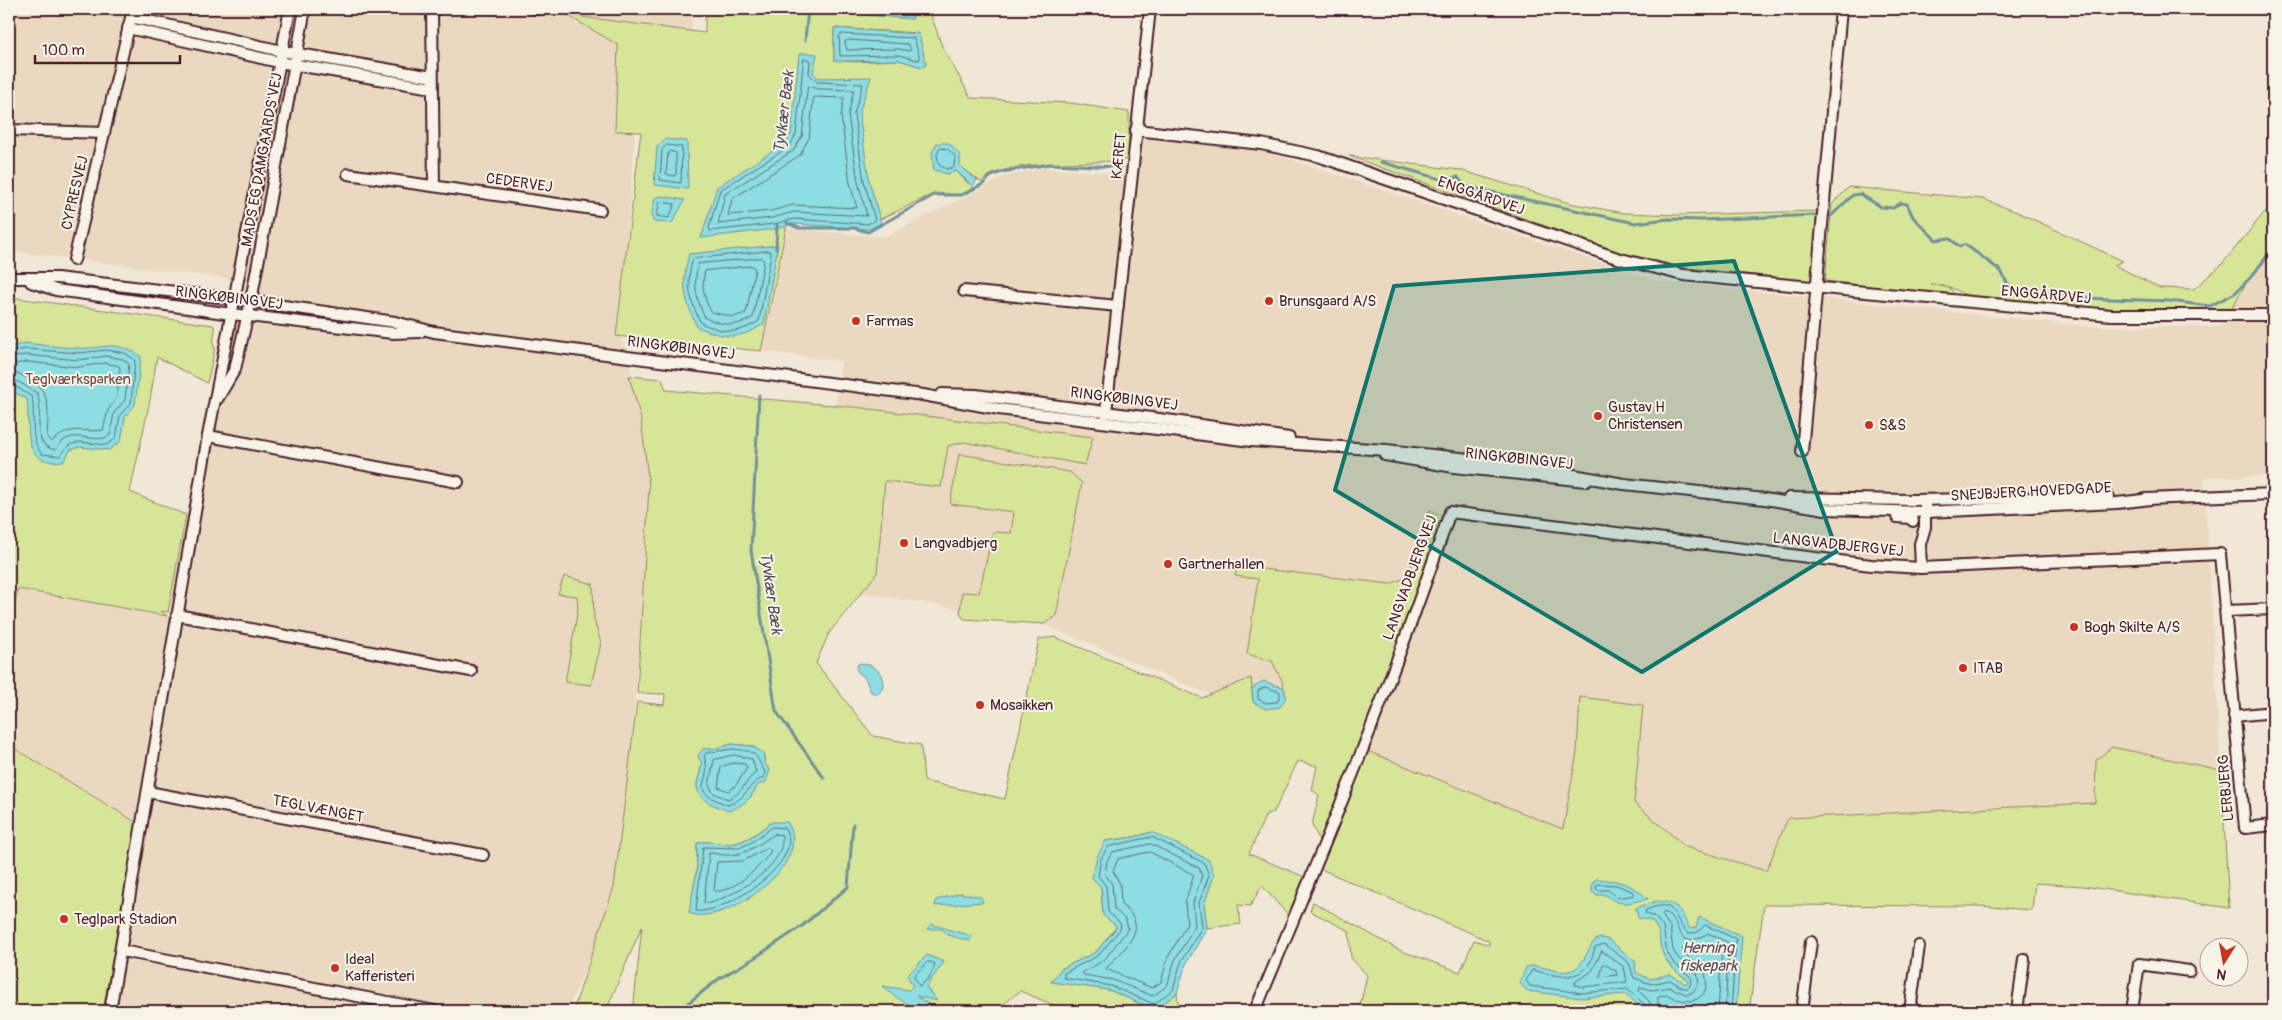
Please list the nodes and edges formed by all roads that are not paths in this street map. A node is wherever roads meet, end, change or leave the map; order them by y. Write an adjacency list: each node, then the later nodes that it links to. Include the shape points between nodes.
1 (290, 9): 8 (street, MADS EG DAMGAARDS VEJ)
2 (305, 9): 9 (street, MADS EG DAMGAARDS VEJ)
3 (432, 9): 12 (street)
4 (1150, 9): 15 (street, KÆRET)
5 (1841, 9): 23 (street)
6 (132, 13): 7 (street, CYPRESVEJ); 8 (street, CYPRESVEJ)
7 (128, 28): 10 (street); 16 (street, CYPRESVEJ)
8 (282, 51): 9 (street); 10 (street, MADS EG DAMGAARDS VEJ)
9 (296, 54): 11 (street, MADS EG DAMGAARDS VEJ); 12 (street)
10 (279, 62): 11 (street); 25 (street, MADS EG DAMGAARDS VEJ)
11 (294, 65): 13 (street); 26 (street, MADS EG DAMGAARDS VEJ)
12 (432, 77): 13 (street)
13 (432, 88): 18 (street)
14 (9, 130): 16 (street)
15 (1136, 130): 23 (street, ENGGÅRDVEJ, via 1261,144 1318,156 1618,258 1683,274); 27 (street, KÆRET)
16 (104, 133): 20 (street, CYPRESVEJ)
17 (348, 174): 18 (street, CEDERVEJ)
18 (434, 186): 19 (street, CEDERVEJ)
19 (600, 210)
20 (74, 260)
21 (9, 278): 22 (street, RINGKØBINGVEJ)
22 (23, 279): 25 (street, RINGKØBINGVEJ, via 57,278); 28 (street, RINGKØBINGVEJ, via 56,290)
23 (1817, 288): 29 (street, ENGGÅRDVEJ, via 2111,315); 37 (street)
24 (964, 291): 27 (street)
25 (235, 299): 26 (street, RINGKØBINGVEJ); 28 (street, MADS EG DAMGAARDS VEJ)
26 (251, 301): 30 (street, MADS EG DAMGAARDS VEJ); 31 (street, RINGKØBINGVEJ, via 395,322)
27 (1118, 306): 34 (street, KÆRET)
28 (232, 314): 30 (street, RINGKØBINGVEJ); 33 (street)
29 (2273, 315)
30 (247, 316): 31 (street, RINGKØBINGVEJ, via 393,333); 33 (street, via 235,369)
31 (434, 332): 32 (street, RINGKØBINGVEJ)
32 (923, 395): 34 (street, RINGKØBINGVEJ, via 976,396); 36 (street, RINGKØBINGVEJ, via 999,409 1251,441)
33 (216, 401): 35 (street)
34 (1106, 413): 36 (street, RINGKØBINGVEJ, via 1264,433)
35 (208, 436): 38 (street); 50 (street)
36 (1319, 445): 40 (street, RINGKØBINGVEJ, via 1432,454 1506,463 1624,484)
37 (1802, 452)
38 (458, 482)
39 (2273, 494): 41 (street, SNEJBJERG HOVEDGADE)
40 (1765, 499): 42 (street, RINGKØBINGVEJ); 45 (street, RINGKØBINGVEJ, via 1837,510)
41 (2151, 499): 43 (street, SNEJBJERG HOVEDGADE); 44 (street, SNEJBJERG HOVEDGADE)
42 (1912, 500): 43 (street, SNEJBJERG HOVEDGADE); 45 (street, LANGVADBJERGVEJ)
43 (1925, 500): 44 (street, LANGVADBJERGVEJ)
44 (1926, 512): 45 (street, SNEJBJERG HOVEDGADE); 46 (street, LANGVADBJERGVEJ, via 1926,526)
45 (1913, 516): 46 (street, LANGVADBJERGVEJ, via 1913,529)
46 (1920, 544): 47 (street, LANGVADBJERGVEJ)
47 (1921, 568): 49 (street, LANGVADBJERGVEJ, via 2220,554); 64 (street, LANGVADBJERGVEJ, via 1871,565 1450,512 1421,599)
48 (2273, 609): 49 (street)
49 (2226, 611): 53 (street, LERBJERG)
50 (177, 615): 51 (street); 54 (street)
51 (471, 672)
52 (2273, 712): 53 (street)
53 (2234, 716): 55 (street, LERBJERG, via 2244,828)
54 (148, 792): 56 (street, TEGLVÆNGET); 59 (street)
55 (2273, 825)
56 (483, 855)
57 (1812, 942): 65 (street)
58 (1920, 946): 66 (street)
59 (122, 951): 62 (street); 63 (street)
60 (2024, 959): 67 (street)
61 (2189, 971): 68 (street, via 2139,964)
62 (110, 1011)
63 (436, 1011)
64 (1255, 1011)
65 (1802, 1011)
66 (1910, 1011)
67 (2017, 1011)
68 (2132, 1011)

